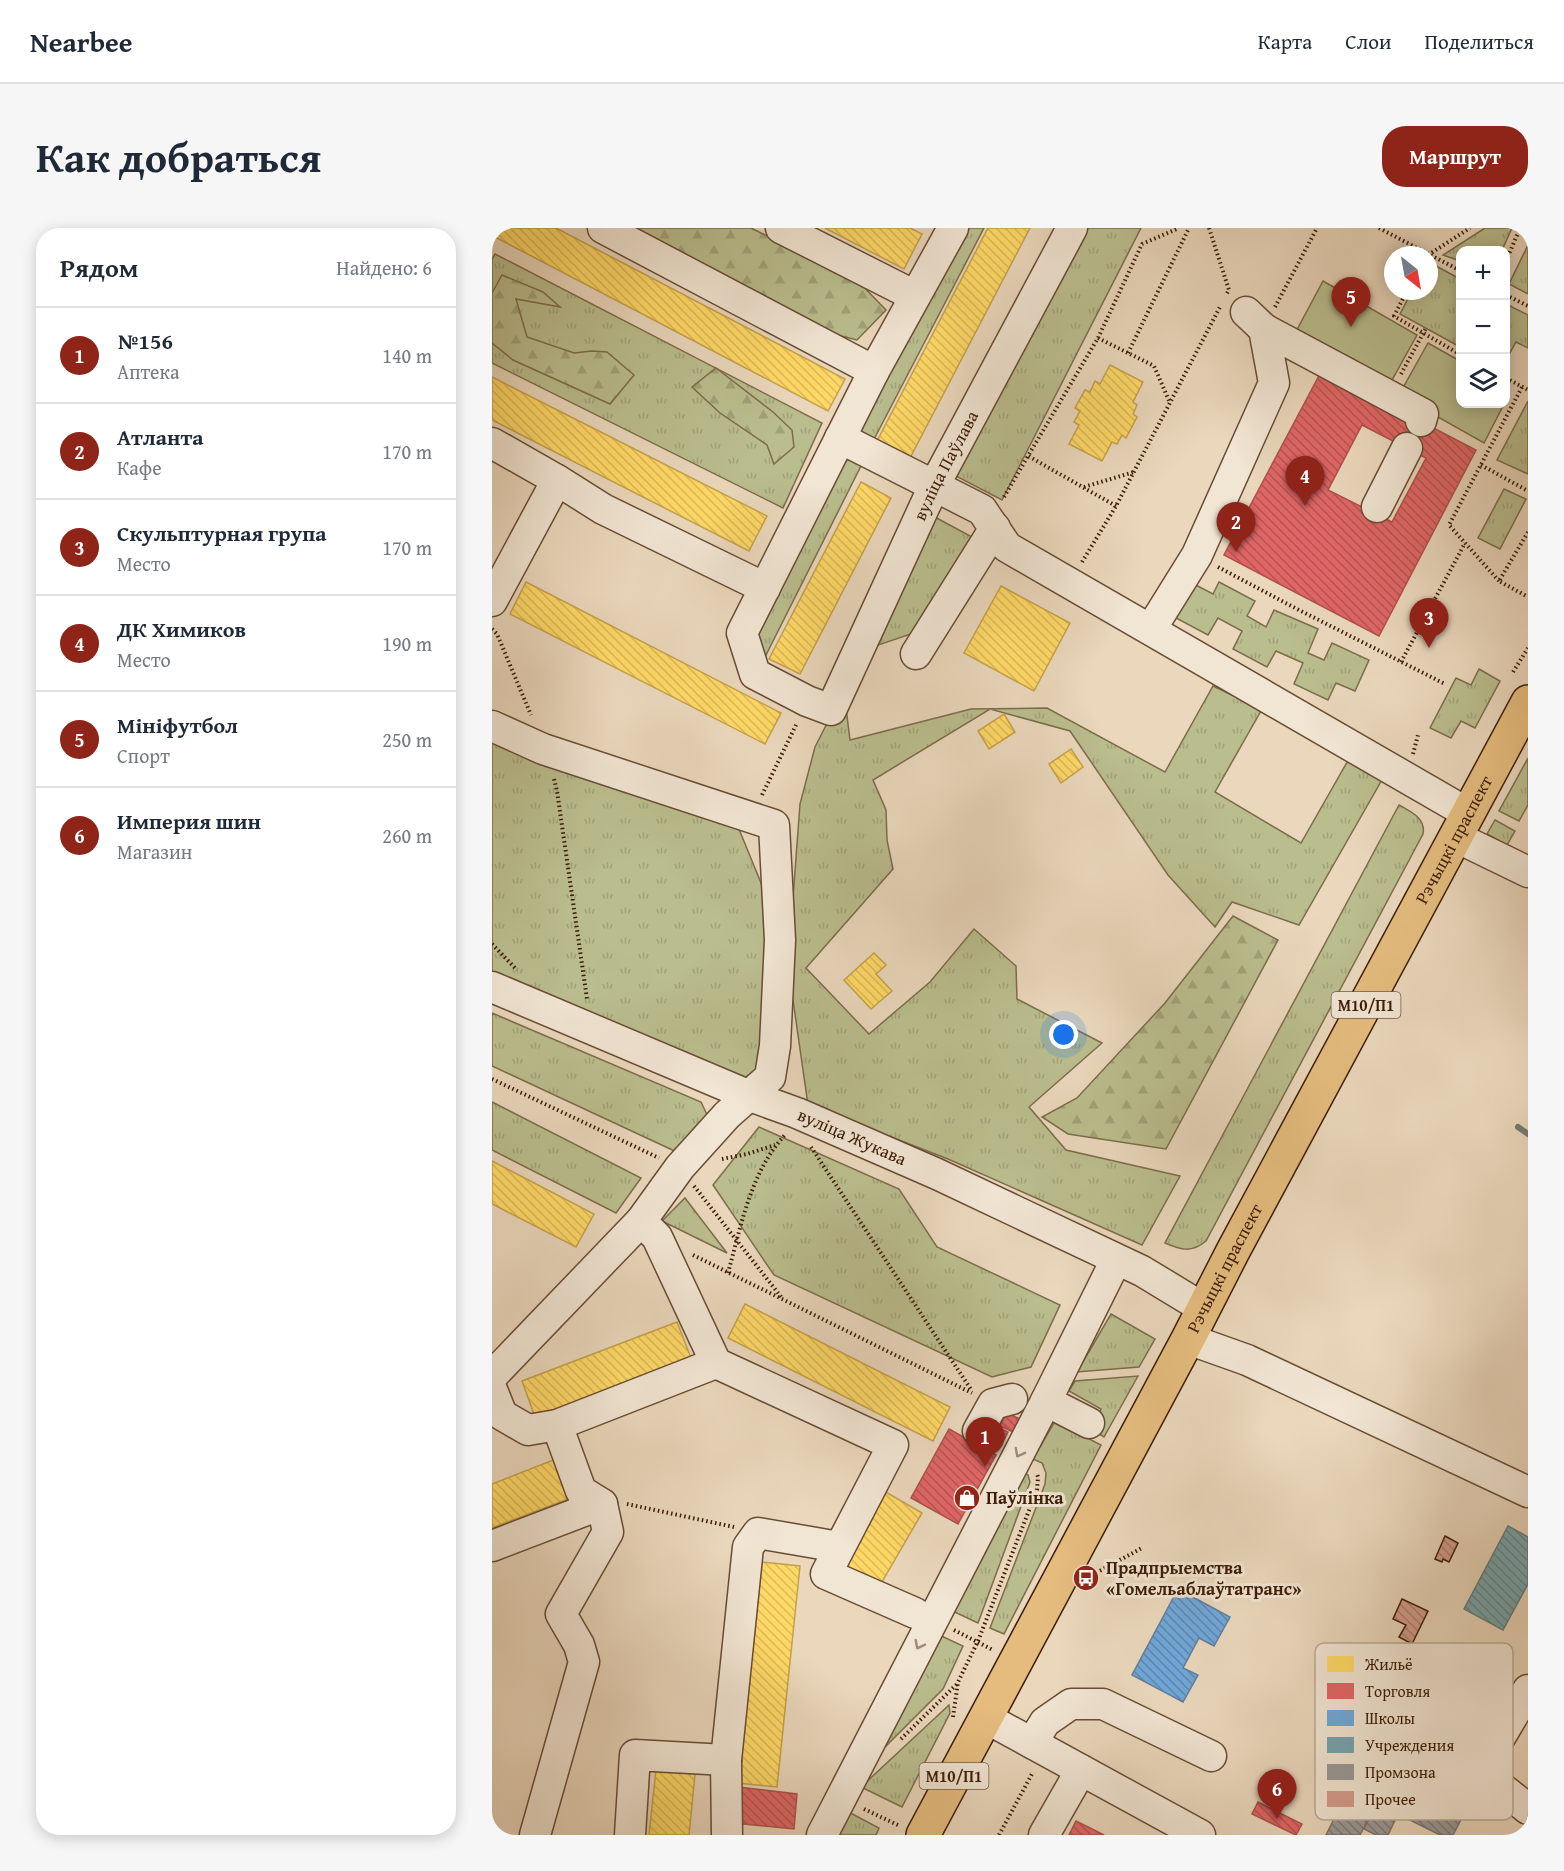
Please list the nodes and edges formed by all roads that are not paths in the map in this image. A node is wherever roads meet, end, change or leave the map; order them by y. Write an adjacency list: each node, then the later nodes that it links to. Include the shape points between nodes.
1 (603, 228): 6 (street)
2 (781, 228): 5 (street)
3 (953, 228): 5 (street)
4 (1071, 228): 12 (street, вуліца Паўлава)
5 (915, 296): 6 (street)
6 (874, 370): 8 (street)
7 (1421, 421): 17 (street, via 1423,414 1255,321 1274,383 1197,555)
8 (840, 438): 12 (street); 15 (street)
9 (492, 443): 11 (street)
10 (1407, 448): 13 (street)
11 (556, 480): 15 (street, via 603,509); 16 (street)
12 (934, 486): 14 (street, via 982,510); 15 (street, вуліца Паўлава, via 819,705 754,674 742,633)
13 (1377, 507)
14 (995, 528): 17 (street, via 1008,547); 18 (street)
15 (765, 588)
16 (494, 592)
17 (1151, 630): 21 (street)
18 (916, 654)
19 (1528, 702): 21 (main road, Рэчыцкі праспект / М10/П1)
20 (492, 726): 24 (street, via 543,748 767,813 780,940 775,1046 770,1077)
21 (1463, 825): 22 (street); 27 (main road, Рэчыцкі праспект / М10/П1)
22 (1528, 872)
23 (492, 987): 24 (street, вуліца Жукава)
24 (750, 1096): 25 (street, via 727,1115 680,1167); 26 (street, вуліца Жукава, via 937,1173)
25 (649, 1229): 29 (street); 30 (street)
26 (1116, 1260): 27 (street, вуліца Жукава); 33 (street)
27 (1203, 1308): 28 (main road, Рэчыцкі праспект / М10/П1)
28 (1188, 1339): 37 (street, via 1247,1360); 44 (main road, Рэчыцкі праспект / М10/П1)
29 (716, 1363): 35 (street); 40 (street, via 893,1445)
30 (492, 1376)
31 (492, 1390): 35 (street, via 502,1415 528,1430)
32 (1012, 1400): 36 (street, via 993,1404)
33 (1046, 1401): 34 (street); 55 (street, one-way to 55)
34 (1089, 1423)
35 (557, 1425): 38 (street, via 581,1491)
36 (978, 1431)
37 (1528, 1492)
38 (602, 1504): 39 (street); 52 (street, via 608,1532 561,1614 584,1662)
39 (492, 1546)
40 (839, 1547): 41 (street, via 826,1574); 47 (street, via 758,1533 748,1547)
41 (915, 1613)
42 (1528, 1690): 43 (street)
43 (1513, 1715)
44 (986, 1718): 45 (street); 51 (main road, Рэчыцкі праспект / М10/П1)
45 (1039, 1747): 46 (street, via 1045,1722 1071,1704 1103,1704); 48 (street)
46 (1211, 1756)
47 (726, 1760): 53 (street, via 636,1755); 54 (street)
48 (1082, 1770): 56 (street); 57 (street)
49 (1513, 1797): 50 (street)
50 (1528, 1809)
51 (912, 1831)
52 (535, 1835)
53 (630, 1835)
54 (726, 1835)
55 (822, 1835)
56 (1044, 1835)
57 (1200, 1835)

